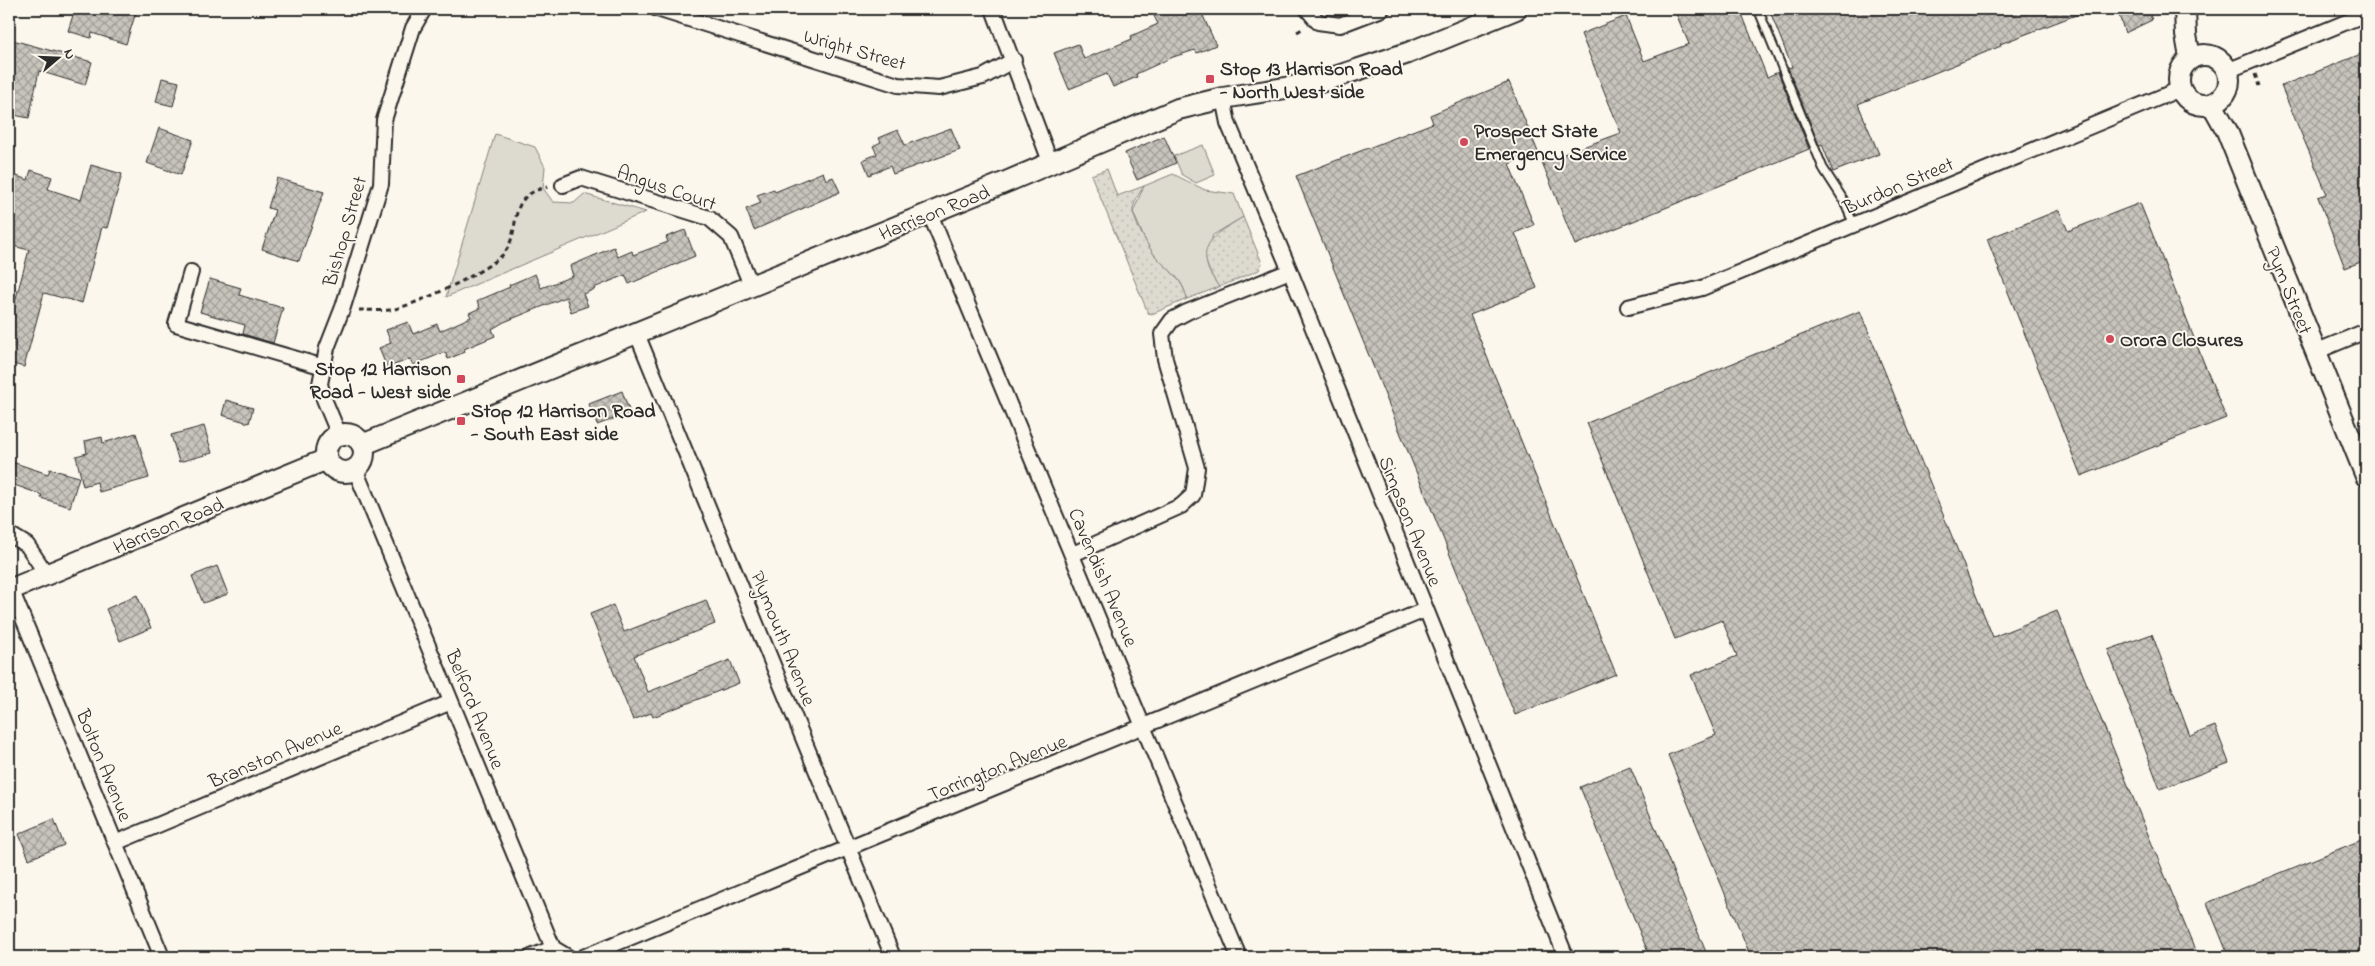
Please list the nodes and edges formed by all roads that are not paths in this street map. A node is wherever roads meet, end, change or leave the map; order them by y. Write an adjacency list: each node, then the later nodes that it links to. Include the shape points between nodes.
1 (424, 9): 27 (street, Bishop Street, via 413,28 384,120 381,184 327,348)
2 (657, 9): 11 (street, Wright Street, via 898,85 939,88 983,77)
3 (992, 9): 11 (street)
4 (1307, 9): 5 (street, via 1318,22 1340,26)
5 (1382, 9)
6 (1516, 9): 14 (street, Harrison Road, via 1408,53 1318,83)
7 (1758, 9): 19 (lane, via 1823,168)
8 (2185, 9): 10 (street)
9 (2366, 14): 12 (street)
10 (2190, 58): 12 (street, via 2210,55 2220,60); 13 (street, via 2179,74)
11 (1014, 60): 16 (street)
12 (2227, 71): 15 (street, via 2229,82 2226,92)
13 (2180, 89): 15 (street, via 2191,102); 19 (street, Burdon Street)
14 (1223, 98): 16 (street, Harrison Road, via 1178,109); 20 (street, Simpson Avenue, via 1228,123)
15 (2212, 104): 26 (street, Pym Street, via 2227,131)
16 (1051, 164): 18 (street, Harrison Road)
17 (563, 184): 22 (street, Angus Court, via 581,178 709,218 731,237)
18 (930, 214): 22 (street, Harrison Road); 34 (street, Cavendish Avenue)
19 (1854, 225): 23 (street, Burdon Street, via 1702,288)
20 (1290, 271): 34 (street, via 1172,320 1162,334 1165,359 1197,468 1193,495 1181,506); 37 (street, Simpson Avenue)
21 (192, 272): 27 (street, via 176,324)
22 (752, 287): 25 (street, Harrison Road)
23 (1628, 307)
24 (2366, 331): 26 (street)
25 (637, 334): 29 (street, Harrison Road); 41 (street, Plymouth Avenue)
26 (2315, 352): 32 (street, Pym Street)
27 (324, 367): 28 (street, Bishop Street, via 320,384)
28 (339, 435): 29 (street, via 352,436); 30 (street, via 328,444)
29 (362, 444): 31 (street, via 363,458)
30 (327, 459): 31 (street, via 338,471); 35 (street, Harrison Road)
31 (355, 469): 38 (street, Belford Avenue)
32 (2366, 476)
33 (9, 534): 35 (street, via 27,544)
34 (1073, 554): 39 (street, Cavendish Avenue)
35 (47, 575): 36 (street, Harrison Road)
36 (10, 589): 40 (street, Bolton Avenue)
37 (1425, 610): 39 (street, Torrington Avenue); 49 (street, Simpson Avenue)
38 (451, 702): 40 (street, Branston Avenue); 42 (street, Belford Avenue)
39 (1145, 727): 41 (street, Torrington Avenue); 48 (street, Cavendish Avenue)
40 (115, 843): 43 (street, Bolton Avenue)
41 (848, 849): 46 (street, Torrington Avenue); 47 (street, Plymouth Avenue)
42 (553, 948): 44 (street); 45 (street)
43 (162, 957)
44 (531, 957)
45 (568, 957)
46 (583, 957)
47 (893, 957)
48 (1239, 957)
49 (1566, 957)

